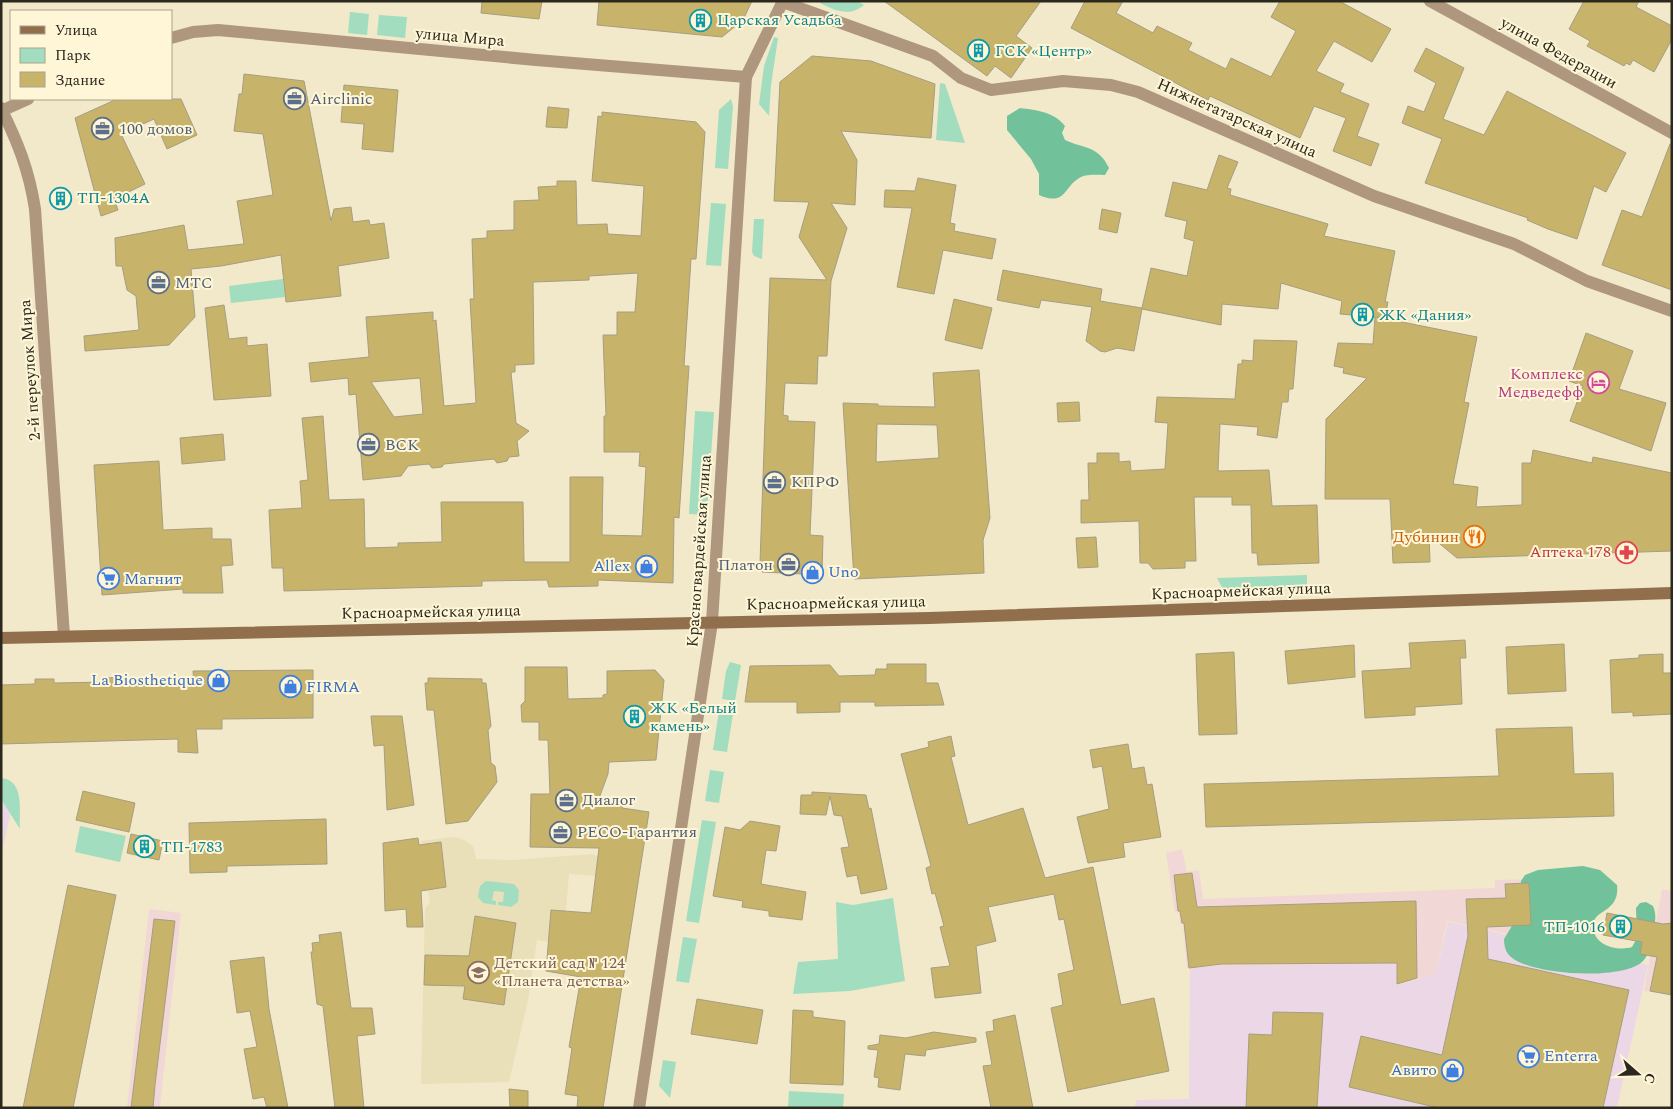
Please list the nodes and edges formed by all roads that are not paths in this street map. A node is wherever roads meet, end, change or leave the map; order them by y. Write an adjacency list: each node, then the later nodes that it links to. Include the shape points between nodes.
1 (1430, 1): 7 (street, улица Федерации)
2 (783, 2): 4 (street, Красногвардейская улица); 8 (street, Нижнетатарская улица, via 933,56 961,78 991,90 1063,81 1111,85 1138,92 1366,192 1514,244 1587,281)
3 (172, 38): 4 (street, улица Мира, via 218,30)
4 (746, 77): 10 (street, Красногвардейская улица)
5 (26, 100): 6 (street)
6 (2, 110): 11 (street, 2-й переулок Мира, via 23,154 35,209)
7 (1672, 133)
8 (1672, 311)
9 (1672, 593): 10 (main road, Красноармейская улица, via 929,618)
10 (712, 622): 11 (main road, Красноармейская улица); 13 (street, Красногвардейская улица)
11 (64, 636): 12 (main road, Красноармейская улица)
12 (1, 638)
13 (639, 1108)

